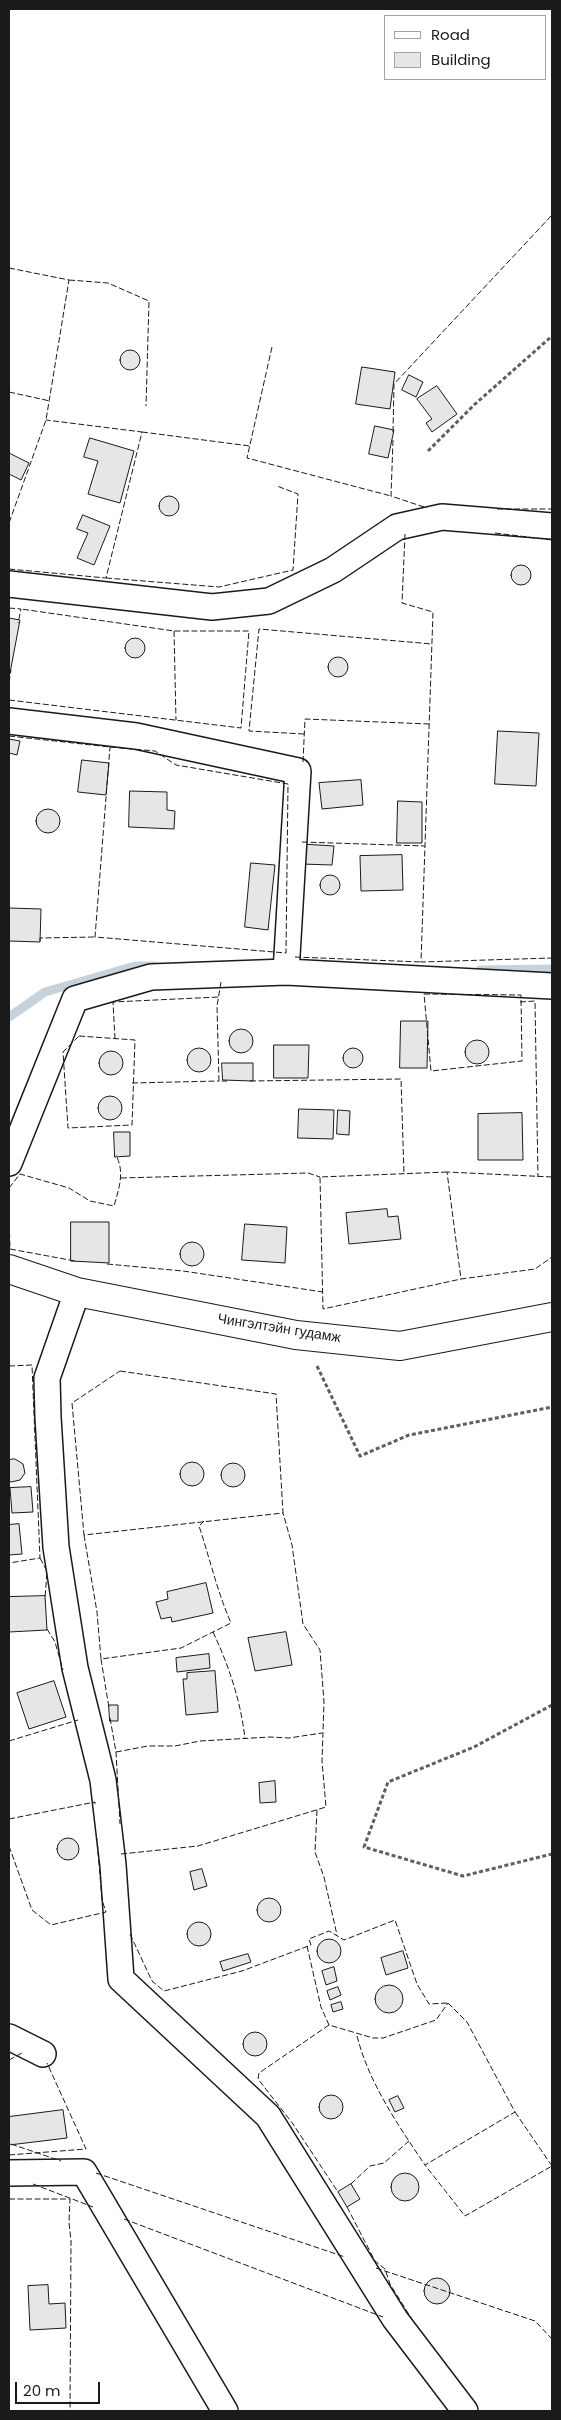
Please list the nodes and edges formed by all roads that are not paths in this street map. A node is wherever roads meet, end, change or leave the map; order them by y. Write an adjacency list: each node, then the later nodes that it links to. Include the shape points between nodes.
1 (552, 526): 2 (street, via 442,517 397,527 333,570 268,601 212,607)
2 (9, 584)
3 (9, 722): 4 (street, via 136,736 298,771)
4 (286, 972): 5 (street); 6 (street, via 151,977 75,999)
5 (552, 986)
6 (9, 1163)
7 (9, 1269): 8 (main road, Чингэлтэйн гудамж)
8 (77, 1292): 9 (main road, Чингэлтэйн гудамж, via 296,1335 400,1346); 14 (street, via 47,1378 56,1547 75,1668 103,1780 121,1979 268,2116 395,2318)
9 (552, 1318)
10 (9, 2037): 11 (street)
11 (43, 2054)
12 (9, 2173): 13 (street, via 84,2172)
13 (215, 2408)
14 (465, 2411)

